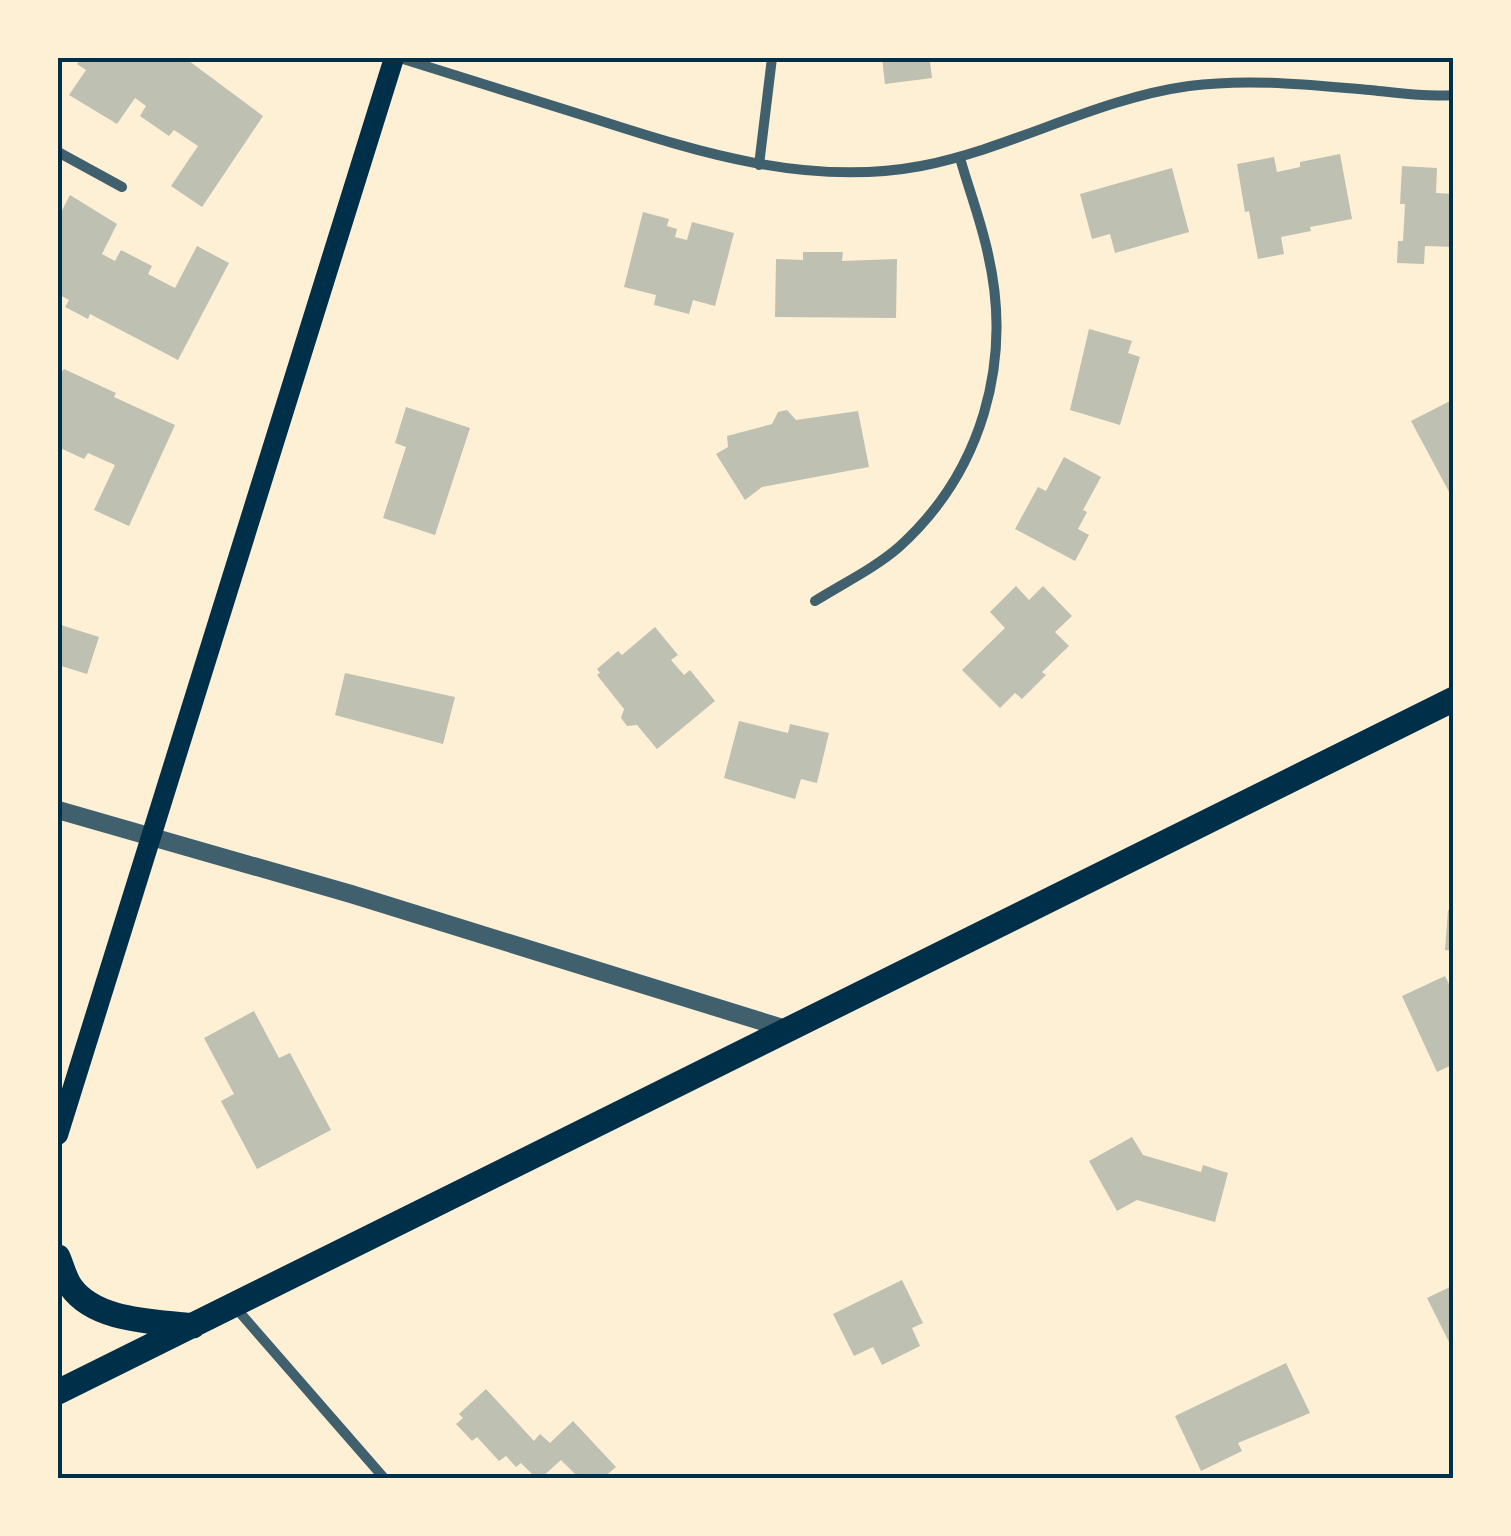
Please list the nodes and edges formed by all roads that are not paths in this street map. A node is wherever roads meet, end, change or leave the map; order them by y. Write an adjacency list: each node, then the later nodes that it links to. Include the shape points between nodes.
1 (397, 58): 6 (street); 11 (main road)
2 (772, 58): 6 (street)
3 (1454, 95): 5 (street, via 1250,82 1190,86 1104,106)
4 (58, 152): 7 (street)
5 (960, 158): 6 (street, via 871,173); 8 (street, via 988,254 997,314 992,392 978,435 930,517 895,550)
6 (758, 165)
7 (122, 188)
8 (814, 601)
9 (1454, 699): 12 (highway)
10 (58, 810): 11 (street)
11 (152, 837): 12 (street); 13 (main road)
12 (786, 1029): 15 (highway)
13 (58, 1135)
14 (58, 1257): 16 (highway, via 72,1288 91,1304 124,1317)
15 (234, 1306): 16 (highway); 18 (street)
16 (193, 1326): 17 (highway)
17 (58, 1392)
18 (384, 1478)

